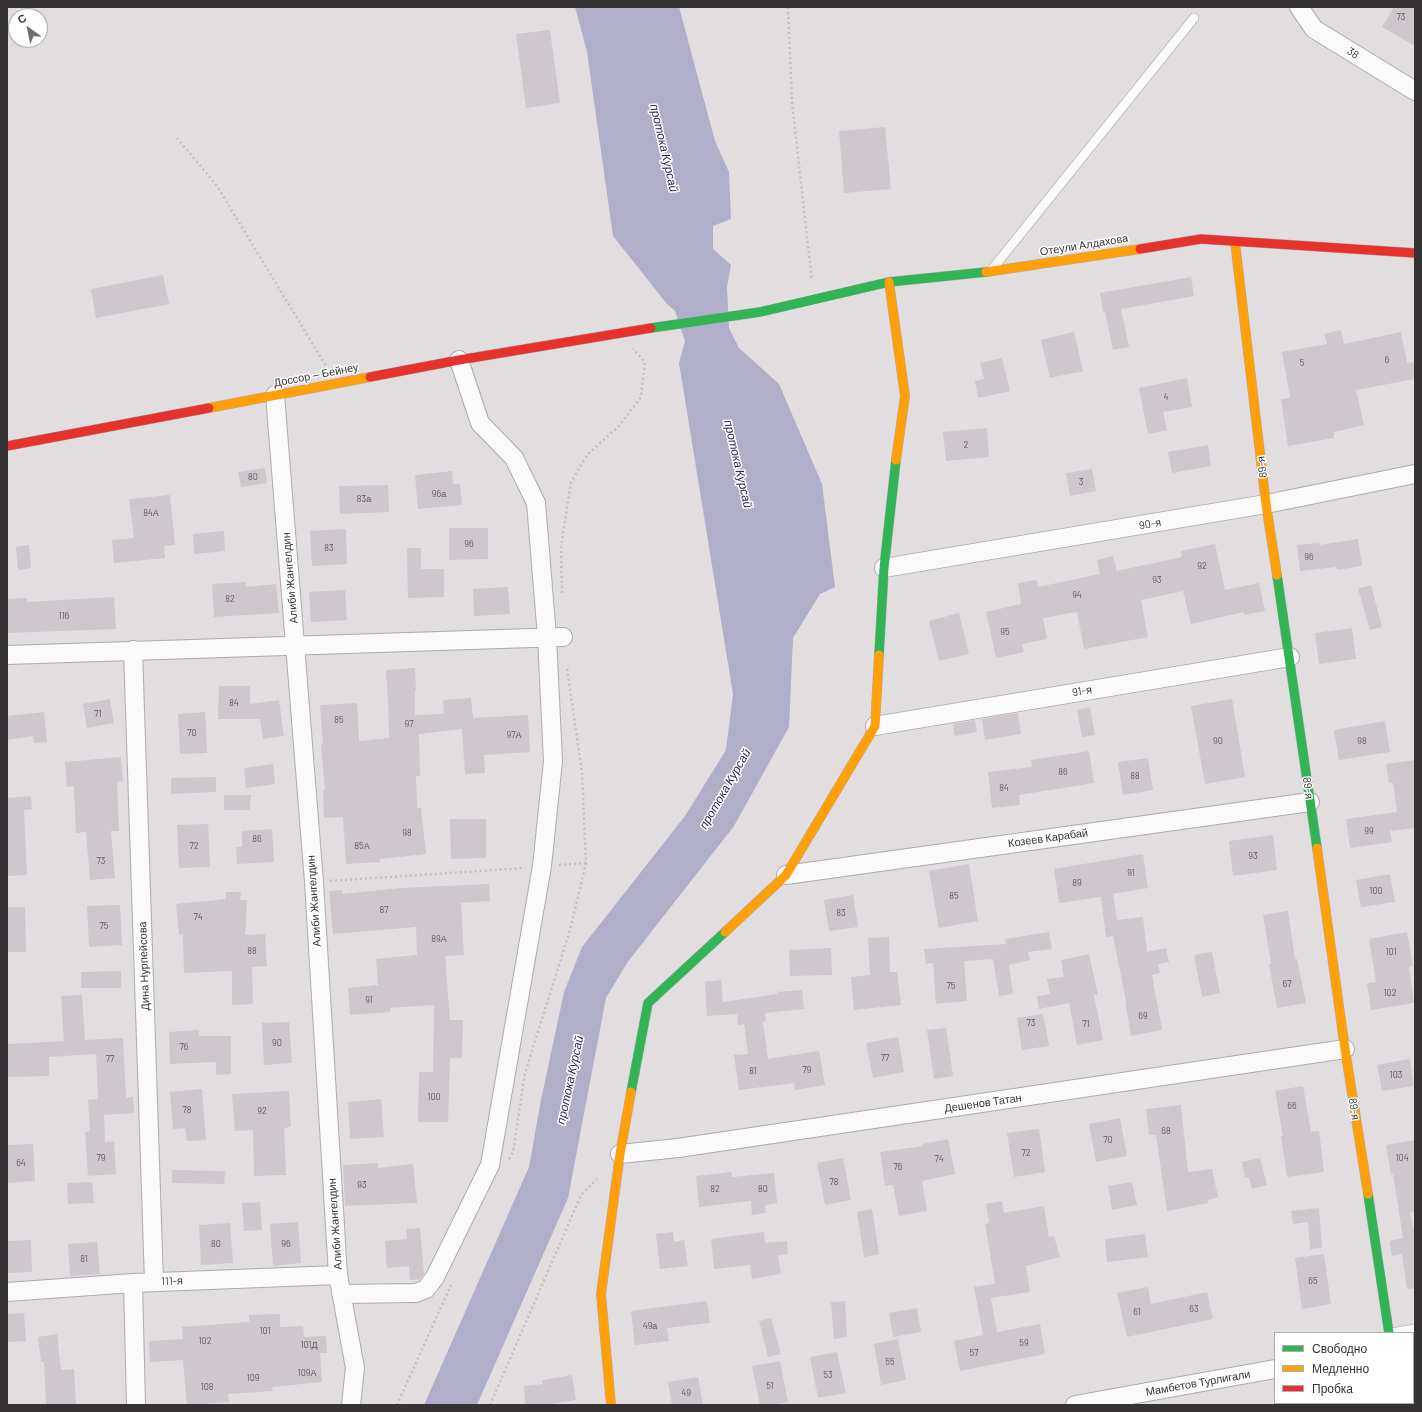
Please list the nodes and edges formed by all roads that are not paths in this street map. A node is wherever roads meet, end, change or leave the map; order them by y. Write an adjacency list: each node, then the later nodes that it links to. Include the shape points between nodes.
1 (1300, 7): 3 (street, 38, via 1314,29)
2 (1194, 18): 6 (lane)
3 (1415, 91)
4 (1235, 242): 5 (main road, Отеули Алдахова); 6 (main road, Отеули Алдахова, via 1201,239); 13 (main road, 89-я)
5 (1415, 253)
6 (990, 272): 7 (main road, Отеули Алдахова)
7 (889, 282): 8 (main road, Отеули Алдахова, via 760,312); 14 (main road, via 905,396)
8 (629, 332): 9 (main road, Доссор — Бейнеу)
9 (459, 360): 10 (main road, Доссор — Бейнеу); 15 (street, via 480,423 514,458 536,503)
10 (275, 395): 11 (main road, Доссор — Бейнеу); 16 (street, Алиби Жангелдин)
11 (7, 446)
12 (1415, 474): 13 (street, 90-я)
13 (1266, 504): 14 (street, 90-я); 19 (main road, 89-я)
14 (884, 568): 20 (main road)
15 (555, 637): 16 (street); 29 (street, via 553,761 542,866 490,1165 435,1277 426,1289 416,1293)
16 (295, 645): 17 (street); 25 (street, Алиби Жангелдин, via 314,882)
17 (133, 650): 18 (street); 26 (street, Дина Нурпейсова)
18 (7, 655)
19 (1290, 657): 20 (street, 91-я); 21 (main road, 89-я)
20 (875, 726): 22 (main road)
21 (1310, 802): 22 (street, Козеев Карабай); 23 (main road, 89-я)
22 (786, 875): 24 (main road, via 648,1003)
23 (1345, 1049): 24 (street, Дешенов Татан, via 678,1148); 31 (main road, 89-я)
24 (620, 1154): 36 (main road, via 601,1294)
25 (338, 1275): 26 (street, 111-я); 29 (street, Алиби Жангелдин)
26 (154, 1282): 27 (street, 111-я)
27 (133, 1283): 28 (street, 111-я); 34 (street)
28 (7, 1292)
29 (341, 1294): 35 (street, Алиби Жангелдин, via 355,1368)
30 (1415, 1329): 32 (lane)
31 (1390, 1332)
32 (1396, 1332)
33 (1274, 1370): 37 (street, Мамбетов Турлигали)
34 (136, 1405)
35 (351, 1405)
36 (611, 1405)
37 (1075, 1405)

